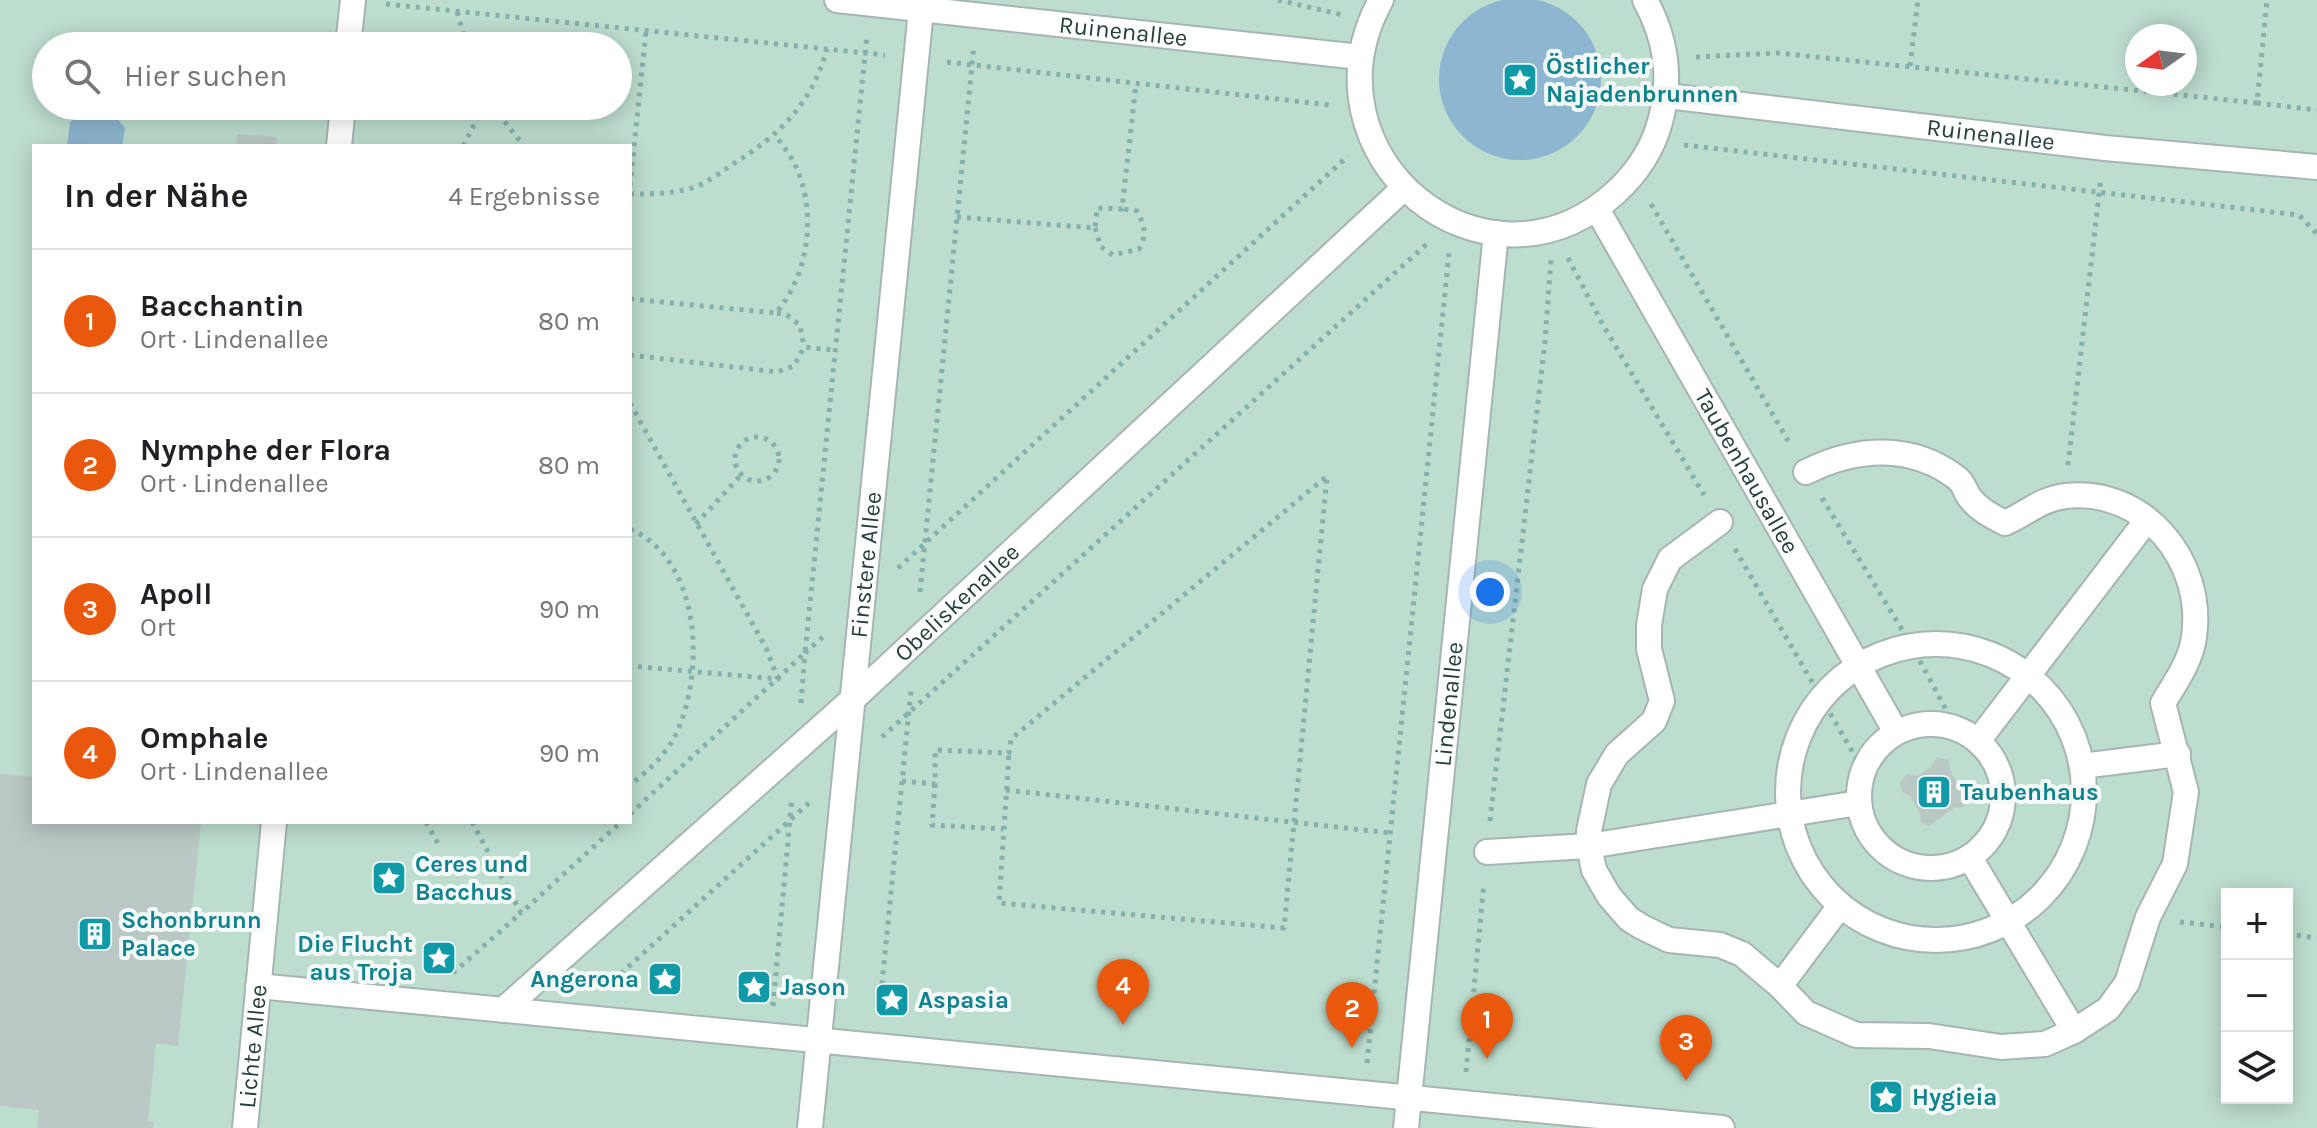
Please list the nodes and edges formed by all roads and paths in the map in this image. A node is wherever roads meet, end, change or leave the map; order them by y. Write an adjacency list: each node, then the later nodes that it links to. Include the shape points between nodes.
1 (353, 0): 10 (path); 13 (street)
2 (837, 0): 7 (street, Ruinenallee)
3 (1278, 0): 9 (path)
4 (1645, 0): 19 (street, via 1658,23)
5 (1918, 0): 21 (path)
6 (2267, 0): 24 (path)
7 (871, 4): 8 (street, Ruinenallee); 16 (path)
8 (922, 5): 11 (street, Ruinenallee); 18 (street, Finstere Allee)
9 (1375, 10): 17 (street)
10 (457, 12): 12 (path); 14 (path)
11 (977, 16): 17 (street, Ruinenallee); 20 (path)
12 (646, 31): 15 (path); 36 (path)
13 (350, 32)
14 (463, 32)
15 (827, 49): 16 (path); 30 (path, via 798,109)
16 (865, 53): 18 (path); 52 (path)
17 (1360, 57): 25 (street)
18 (916, 59): 20 (path); 69 (street, Finstere Allee)
19 (1667, 59): 21 (path, via 1778,53); 23 (street)
20 (973, 65): 22 (path); 43 (path)
21 (1910, 66): 24 (path)
22 (1136, 84): 25 (path); 41 (path)
23 (1667, 96): 31 (street); 35 (street, Ruinenallee)
24 (2257, 103): 26 (path)
25 (1361, 108): 38 (street, via 1384,164)
26 (2317, 110)
27 (342, 120): 32 (street)
28 (477, 120): 33 (path)
29 (503, 120): 34 (path)
30 (776, 135): 40 (path, via 700,185 665,194); 50 (path, via 794,163 808,231 791,296)
31 (1655, 142): 39 (path); 42 (street, via 1634,176)
32 (339, 144)
33 (464, 144)
34 (522, 144)
35 (2105, 148): 37 (street, Ruinenallee); 39 (path)
36 (632, 167)
37 (2317, 167)
38 (1404, 188): 44 (street); 62 (street, Obeliskenallee)
39 (2100, 192): 48 (path, via 2299,215); 57 (path)
40 (632, 194)
41 (1122, 209): 45 (path, via 1097,208); 45 (path, via 1137,211 1143,223 1146,238 1139,249 1113,255 1101,247)
42 (1597, 209): 46 (street); 63 (street, Taubenhausallee)
43 (957, 217): 45 (path); 62 (path)
44 (1452, 221): 47 (street); 70 (path); 91 (path)
45 (1095, 228)
46 (1553, 229): 47 (street); 59 (path, via 1603,325); 94 (path)
47 (1496, 233): 112 (street, Lindenallee)
48 (2317, 234)
49 (632, 299): 50 (path)
50 (776, 313): 51 (path, via 800,325)
51 (804, 347): 52 (path); 53 (path, via 794,366 777,372)
52 (834, 350): 67 (path, via 805,653)
53 (632, 355)
54 (632, 407): 60 (path)
55 (1806, 472): 57 (street, via 1868,451 1904,452 1961,480 1985,513 2005,523 2042,501)
56 (741, 475): 56 (path, via 760,481 776,471 778,453 771,442 759,437 741,445 735,456); 60 (path)
57 (2064, 496): 58 (street, via 2119,501)
58 (2147, 520): 66 (street); 74 (street, via 2178,550 2196,610 2194,640 2163,703)
59 (1720, 522): 68 (path); 92 (street, via 1670,559 1655,589 1649,649 1662,701 1654,721 1606,770 1594,801)
60 (696, 524): 67 (path)
61 (632, 531): 65 (path, via 663,554 682,585 693,630)
62 (915, 641): 69 (street, Obeliskenallee); 70 (path)
63 (1859, 665): 66 (street, via 1885,652 1936,644 1985,652); 68 (street); 71 (street, Taubenhausallee)
64 (632, 666): 65 (path)
65 (690, 673): 67 (path); 79 (path, via 675,735)
66 (2028, 676): 72 (street); 75 (street, via 2063,716)
67 (778, 679): 83 (path)
68 (1821, 698): 77 (path); 84 (street, via 1807,718 1789,765)
69 (853, 699): 76 (street, Finstere Allee); 106 (street, Obeliskenallee)
70 (908, 714): 76 (path); 78 (path)
71 (1896, 732): 72 (street, via 1941,724); 77 (street)
72 (1978, 741): 95 (street, via 2002,779 2004,802 1987,843)
73 (1009, 753): 80 (path, via 935,750); 81 (path); 85 (path, via 1011,739 1327,476)
74 (2178, 754): 75 (street); 98 (street, via 2186,792 2175,864)
75 (2082, 766): 99 (street, via 2084,796 2071,855 2055,881)
76 (846, 770): 107 (path); 109 (street, Finstere Allee)
77 (1863, 770): 82 (street)
78 (902, 781): 80 (path); 110 (path)
79 (632, 783)
80 (935, 784): 90 (path, via 932,825)
81 (1006, 790): 85 (path); 90 (path)
82 (1858, 803): 84 (street); 95 (street, via 1865,827 1899,862 1923,869)
83 (632, 812)
84 (1789, 815): 92 (street); 96 (street, via 1806,865)
85 (1294, 823): 90 (path, via 1284,928 999,903); 91 (path)
86 (274, 824): 103 (street, Lichte Allee)
87 (427, 824): 93 (path)
88 (473, 824): 97 (path)
89 (619, 824): 97 (path)
90 (1003, 829)
91 (1390, 833): 111 (path)
92 (1589, 846): 94 (street); 104 (street, via 1594,870 1629,919 1669,940 1720,945 1742,954)
93 (440, 847)
94 (1487, 852): 113 (path)
95 (1970, 858): 99 (street)
96 (1840, 906): 99 (street, via 1861,921 1909,939 1961,939); 104 (street)
97 (521, 913): 105 (path)
98 (2148, 917): 100 (path); 108 (street, via 2127,983 2108,1009)
99 (2010, 922): 108 (street)
100 (2221, 926)
101 (2293, 935): 102 (path)
102 (2317, 938)
103 (258, 986): 105 (street); 114 (street, Lichte Allee)
104 (1780, 986): 108 (street, via 1806,1013 1856,1035 1929,1036 2001,1047 2045,1044)
105 (421, 1002): 106 (street)
106 (503, 1010): 107 (street)
107 (573, 1017): 109 (street)
108 (2074, 1031)
109 (819, 1041): 110 (street); 115 (street, Finstere Allee)
110 (875, 1046): 111 (street)
111 (1364, 1094): 112 (street)
112 (1409, 1097): 113 (street); 116 (street, Lindenallee)
113 (1463, 1103): 117 (street)
114 (245, 1128)
115 (810, 1128)
116 (1406, 1128)
117 (1722, 1128)

